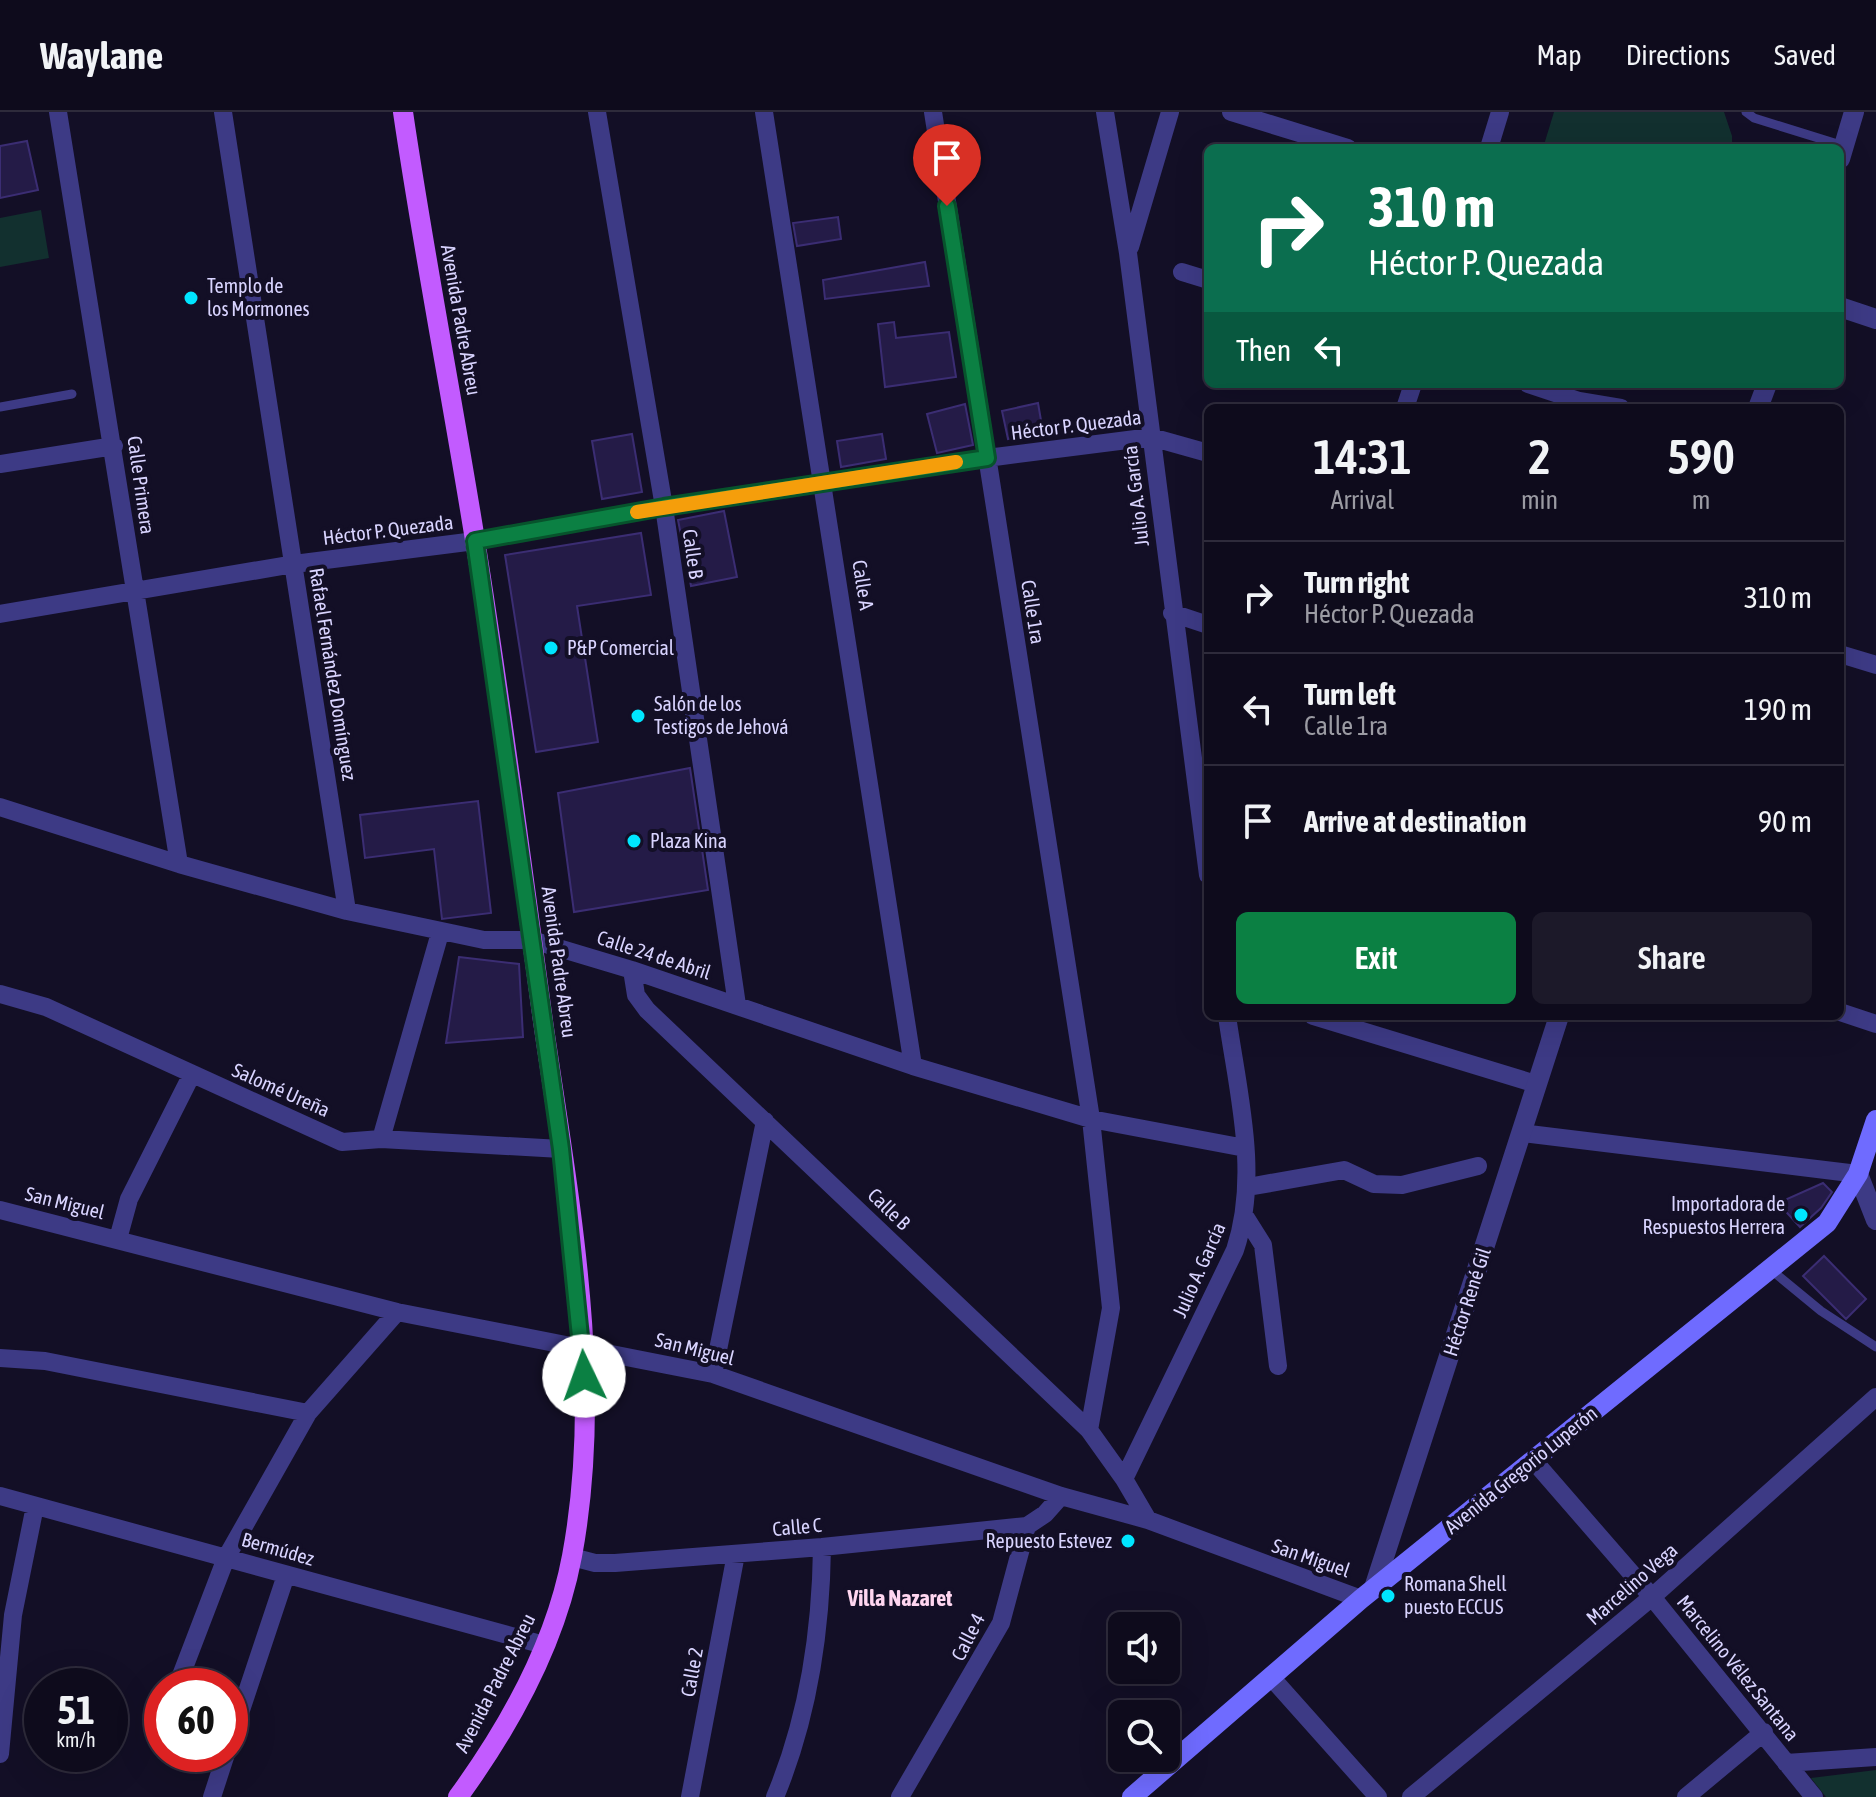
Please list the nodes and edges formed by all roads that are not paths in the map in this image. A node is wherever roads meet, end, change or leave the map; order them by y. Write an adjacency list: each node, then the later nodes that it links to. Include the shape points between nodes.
1 (58, 112): 27 (street, Calle Primera)
2 (223, 112): 34 (street, Rafael Fernández Domínguez)
3 (403, 112): 33 (main road, Avenida Padre Abreu)
4 (597, 112): 32 (street, Calle B)
5 (764, 112): 31 (street, Calle A)
6 (933, 112): 29 (street, Calle 1ra)
7 (1105, 112): 17 (street, Julio A. García)
8 (1170, 112): 17 (street)
9 (1231, 112): 13 (street)
10 (1500, 112): 14 (street)
11 (1746, 112): 15 (lane)
12 (1854, 112): 16 (street)
13 (1335, 144)
14 (1490, 144)
15 (1821, 144)
16 (1844, 145)
17 (1128, 253): 26 (street, Julio A. García)
18 (1182, 272): 19 (street)
19 (1204, 279)
20 (1844, 308): 21 (street)
21 (1876, 319)
22 (1540, 388): 24 (street)
23 (72, 394): 25 (lane)
24 (1597, 404)
25 (0, 407)
26 (1151, 437): 28 (street, Héctor P. Quezada); 29 (street, Héctor P. Quezada); 36 (street, Julio A. García)
27 (114, 446): 30 (street); 35 (street, Calle Primera)
28 (1204, 452)
29 (987, 458): 31 (street, Héctor P. Quezada); 58 (street, Calle 1ra)
30 (0, 464)
31 (824, 481): 32 (street, Héctor P. Quezada); 55 (street, Calle A)
32 (664, 507): 33 (street, Héctor P. Quezada); 49 (street, Calle B)
33 (475, 541): 34 (street, Héctor P. Quezada); 46 (main road, Avenida Padre Abreu)
34 (294, 564): 35 (street, Héctor P. Quezada); 44 (street, Rafael Fernández Domínguez)
35 (133, 592): 37 (street, Héctor P. Quezada); 43 (street, Calle Primera)
36 (1172, 613): 38 (street); 42 (street, Julio A. García)
37 (0, 614)
38 (1204, 624)
39 (1844, 655): 40 (street)
40 (1876, 665)
41 (0, 807): 43 (street, Calle 24 de Abril)
42 (1204, 846)
43 (179, 864): 44 (street, Calle 24 de Abril)
44 (347, 911): 45 (street, Calle 24 de Abril)
45 (440, 933): 46 (street, Calle 24 de Abril); 62 (street)
46 (532, 940): 47 (street, Calle 24 de Abril); 64 (main road, Avenida Padre Abreu)
47 (632, 970): 49 (street, Calle 24 de Abril); 60 (street, Calle B, via 636,995 647,1010)
48 (0, 994): 56 (street, Salomé Ureña, via 46,1007)
49 (737, 1005): 55 (street, Calle 24 de Abril)
50 (1844, 1013): 54 (street)
51 (1228, 1020): 63 (street, Julio A. García)
52 (1326, 1020): 57 (street)
53 (1558, 1020): 57 (street, Héctor René Gil)
54 (1876, 1024)
55 (913, 1066): 58 (street, Calle 24 de Abril)
56 (192, 1074): 62 (street, Salomé Ureña, via 342,1142); 71 (street, via 129,1199)
57 (1536, 1084): 61 (street, Héctor René Gil)
58 (1091, 1119): 63 (street, Calle 24 de Abril); 81 (street, Calle 1ra, via 1111,1308)
59 (1876, 1120): 66 (main road, Avenida Gregorio Luperón)
60 (765, 1121): 78 (street); 81 (street, Calle B)
61 (1522, 1133): 66 (street); 94 (street, Héctor René Gil)
62 (381, 1139): 64 (street, Salomé Ureña)
63 (1245, 1148): 67 (street, Julio A. García)
64 (561, 1149): 74 (main road, Avenida Padre Abreu)
65 (1478, 1166): 67 (street, via 1402,1185 1374,1184 1344,1170)
66 (1858, 1174): 70 (street); 72 (main road, Avenida Gregorio Luperón, via 1827,1223)
67 (1248, 1187): 69 (street, Julio A. García)
68 (0, 1210): 71 (street, San Miguel)
69 (1246, 1218): 77 (street, via 1263,1245); 83 (street, Julio A. García)
70 (1876, 1220)
71 (118, 1239): 73 (street, San Miguel)
72 (1770, 1269): 75 (lane); 82 (main road, Avenida Gregorio Luperón)
73 (397, 1312): 74 (street, San Miguel); 80 (street)
74 (584, 1346): 78 (street, San Miguel); 91 (main road, Avenida Padre Abreu, via 586,1436)
75 (1876, 1347)
76 (0, 1358): 80 (street, via 45,1361)
77 (1278, 1366)
78 (713, 1374): 85 (street, San Miguel)
79 (1876, 1397): 95 (street, Marcelino Vega)
80 (308, 1413): 92 (street)
81 (1089, 1430): 83 (street, Calle B)
82 (1533, 1460): 94 (main road, Avenida Gregorio Luperón); 95 (street, Marcelino Vélez Santana)
83 (1124, 1479): 87 (street)
84 (0, 1496): 86 (street, Bermúdez)
85 (1061, 1496): 87 (street, San Miguel); 88 (street)
86 (35, 1506): 92 (street, Bermúdez); 101 (street, via 13,1615)
87 (1148, 1520): 94 (street, San Miguel)
88 (1027, 1526): 89 (street, Calle C); 109 (street, Calle 4, via 1001,1623)
89 (822, 1547): 90 (street, Calle C); 108 (street, via 821,1608 812,1665 791,1756)
90 (736, 1554): 91 (street, Calle C, via 595,1563); 107 (street, Calle 2)
91 (572, 1557): 96 (main road, Avenida Padre Abreu)
92 (226, 1558): 93 (street, Bermúdez); 97 (street)
93 (286, 1575): 96 (street, Bermúdez); 99 (street)
94 (1367, 1594): 98 (main road, Avenida Gregorio Luperón)
95 (1652, 1597): 100 (street, Marcelino Vélez Santana); 112 (street, Marcelino Vega)
96 (544, 1645): 106 (main road, Avenida Padre Abreu, via 493,1748)
97 (184, 1668)
98 (1271, 1677): 110 (main road, Avenida Gregorio Luperón); 111 (street)
99 (248, 1689)
100 (1764, 1732): 103 (street, Marcelino Vélez Santana); 113 (street)
101 (0, 1754)
102 (1876, 1757): 103 (street)
103 (1786, 1763): 114 (street, Marcelino Vélez Santana)
104 (220, 1772): 105 (street)
105 (212, 1797)
106 (458, 1797)
107 (690, 1797)
108 (775, 1797)
109 (900, 1797)
110 (1132, 1797)
111 (1378, 1797)
112 (1411, 1797)
113 (1686, 1797)
114 (1814, 1797)

